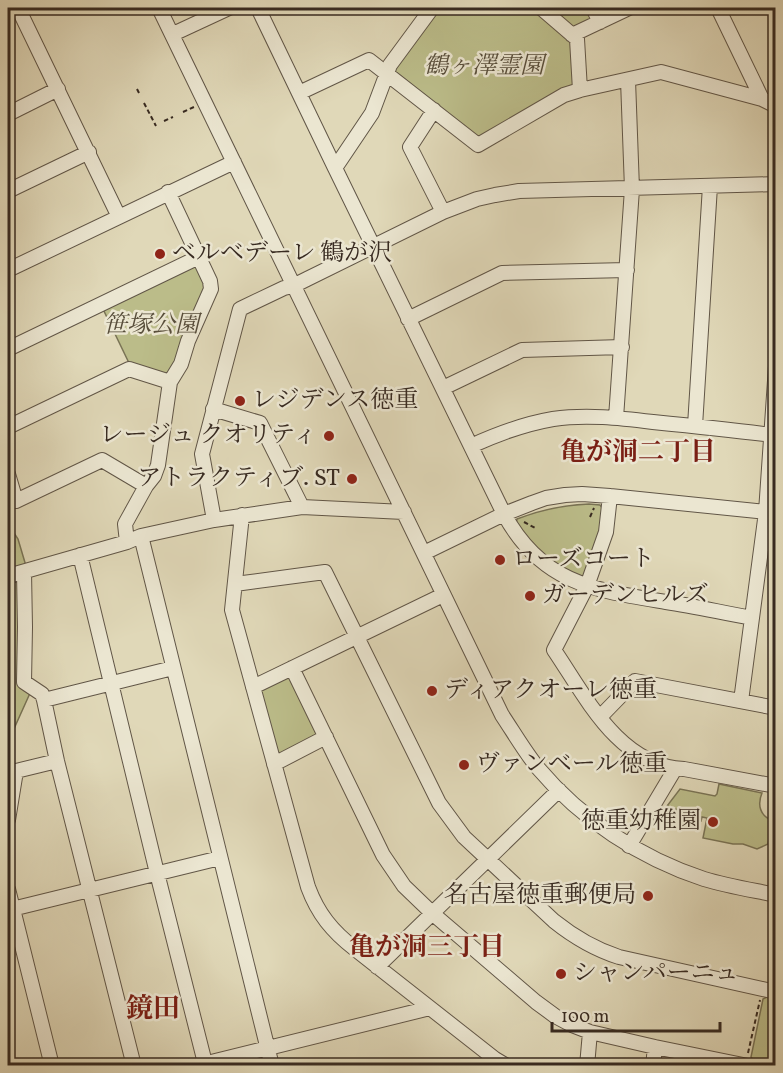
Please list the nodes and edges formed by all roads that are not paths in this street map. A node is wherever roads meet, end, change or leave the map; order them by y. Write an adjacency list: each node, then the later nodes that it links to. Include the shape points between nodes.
1 (18, 8): 15 (street)
2 (159, 8): 11 (street)
3 (229, 8): 11 (street)
4 (258, 8): 17 (street)
5 (432, 8): 13 (street)
6 (541, 8): 12 (street)
7 (593, 8): 10 (street)
8 (629, 8): 10 (street)
9 (718, 8): 18 (street)
10 (600, 22): 12 (street)
11 (173, 34): 23 (street, via 214,142)
12 (572, 35): 16 (street, via 577,39)
13 (387, 74): 17 (street, via 369,60); 20 (street); 24 (street, via 372,113)
14 (628, 80): 16 (street); 18 (street, via 661,72); 27 (street)
15 (58, 89): 21 (street); 22 (street)
16 (580, 90): 20 (street, via 564,95 478,145)
17 (299, 93): 24 (street)
18 (762, 99): 19 (street)
19 (776, 106)
20 (434, 110): 30 (street, via 410,147)
21 (8, 114)
22 (89, 152): 28 (street); 31 (street)
23 (234, 162): 29 (street); 36 (street)
24 (335, 168): 32 (street)
25 (776, 184): 26 (street)
26 (710, 186): 27 (street); 45 (street)
27 (632, 189): 30 (street, via 519,191 477,199); 35 (street)
28 (8, 192)
29 (168, 192): 31 (street); 33 (street)
30 (443, 212): 32 (street)
31 (119, 217): 34 (street)
32 (373, 246): 36 (street); 37 (street)
33 (199, 257): 39 (street); 41 (street, via 211,289)
34 (8, 270)
35 (627, 270): 37 (street, via 502,273); 38 (street)
36 (293, 286): 43 (street, via 240,309); 53 (street)
37 (408, 319): 42 (street)
38 (622, 347): 42 (street, via 522,350); 44 (street)
39 (8, 349)
40 (776, 366): 47 (street)
41 (170, 382): 46 (street, via 129,369); 50 (street, via 158,465)
42 (443, 388): 48 (street)
43 (213, 409): 52 (street, via 260,423); 57 (street, via 202,454)
44 (616, 418): 45 (street); 48 (street, via 573,417 532,423)
45 (695, 426): 47 (street)
46 (8, 427)
47 (771, 435): 54 (street)
48 (471, 446): 55 (street)
49 (8, 474): 50 (street, via 16,501 102,460)
50 (146, 486): 59 (street, via 125,524)
51 (610, 496): 54 (street); 55 (street, via 546,498); 65 (street, via 606,532)
52 (302, 507): 53 (street); 56 (street)
53 (404, 512): 60 (street)
54 (771, 512): 67 (street)
55 (504, 514): 60 (street); 65 (street, via 519,540 534,555 562,575)
56 (242, 515): 57 (street); 64 (street)
57 (214, 520): 58 (street)
58 (141, 536): 59 (street); 69 (street)
59 (127, 542): 61 (street)
60 (424, 553): 66 (street)
61 (80, 555): 62 (street); 71 (street)
62 (24, 572): 63 (street); 73 (street, via 24,682 42,694)
63 (8, 576)
64 (235, 584): 68 (street, via 325,572); 72 (street, via 232,610)
65 (587, 586): 67 (street); 76 (street, via 554,650)
66 (443, 595): 68 (street); 82 (street, via 502,715 532,760)
67 (752, 618): 74 (street)
68 (357, 636): 70 (street); 86 (street, via 439,803 464,837)
69 (173, 668): 71 (street); 85 (street)
70 (292, 668): 72 (street); 77 (street)
71 (111, 683): 73 (street); 87 (street)
72 (253, 687): 79 (street)
73 (44, 700): 78 (street)
74 (741, 701): 75 (street); 76 (street, via 635,681)
75 (776, 708)
76 (600, 717): 80 (street, via 630,749)
77 (326, 737): 79 (street); 92 (street, via 384,855 404,886)
78 (57, 761): 83 (street, via 16,771); 89 (street)
79 (274, 764): 93 (street, via 317,909 333,930)
80 (675, 769): 81 (street); 84 (street)
81 (776, 786)
82 (559, 790): 84 (street, via 597,825); 86 (street)
83 (8, 820)
84 (629, 846): 90 (street, via 705,879)
85 (220, 858): 87 (street); 98 (street)
86 (488, 859): 92 (street); 94 (street, via 554,921 596,948 619,957)
87 (157, 873): 89 (street); 100 (street)
88 (8, 889): 91 (street)
89 (90, 890): 91 (street); 102 (street)
90 (776, 895)
91 (12, 909): 101 (street)
92 (432, 913): 93 (street); 96 (street, via 545,1009)
93 (377, 967): 95 (street)
94 (776, 992)
95 (430, 1008): 98 (street); 104 (street)
96 (590, 1032): 97 (street); 105 (street)
97 (655, 1047): 99 (street); 106 (street)
98 (268, 1048): 100 (street); 103 (street)
99 (718, 1063): 107 (street)
100 (200, 1064)
101 (52, 1065)
102 (134, 1065)
103 (272, 1065)
104 (507, 1065)
105 (587, 1065)
106 (653, 1065)
107 (747, 1065)

